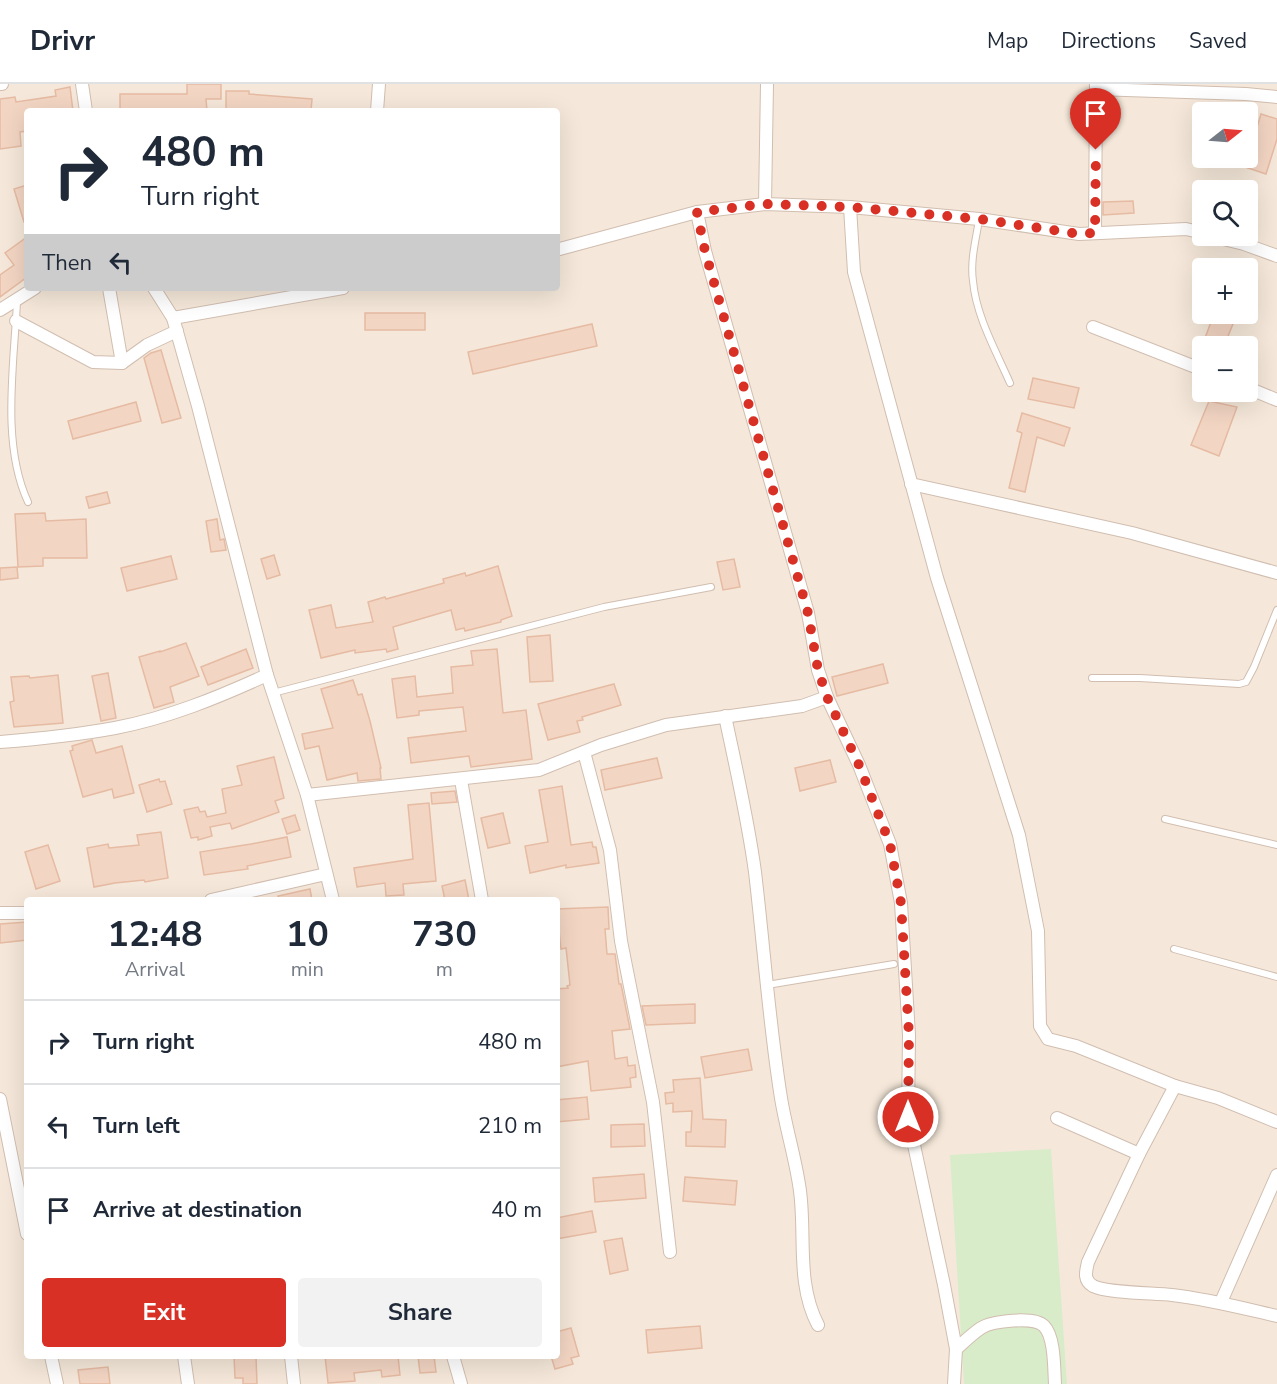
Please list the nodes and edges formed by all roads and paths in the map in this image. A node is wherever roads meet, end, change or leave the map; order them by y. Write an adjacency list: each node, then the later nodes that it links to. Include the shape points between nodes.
1 (82, 84): 6 (street)
2 (379, 84): 7 (street)
3 (766, 84): 8 (street)
4 (1096, 87): 5 (street); 13 (street)
5 (1277, 97)
6 (86, 108)
7 (377, 108)
8 (765, 204): 9 (street); 10 (street)
9 (850, 207): 11 (street); 32 (street, via 854,272)
10 (697, 212): 15 (street); 40 (street, via 808,613)
11 (979, 219): 13 (street); 29 (lane, via 973,280 983,319)
12 (1192, 230): 13 (street)
13 (1095, 233)
14 (1250, 246): 16 (street)
15 (560, 249)
16 (1277, 256)
17 (31, 291): 21 (street)
18 (110, 291): 27 (street)
19 (156, 291): 23 (street)
20 (326, 291): 23 (street)
21 (16, 302): 22 (street); 24 (lane)
22 (0, 310)
23 (173, 318): 26 (street)
24 (16, 321): 27 (street, via 93,362); 33 (lane, via 13,439 17,474)
25 (1093, 327): 28 (street)
26 (177, 331): 27 (street); 37 (street)
27 (122, 363)
28 (1192, 366)
29 (1010, 383)
30 (1258, 392): 31 (street)
31 (1277, 400)
32 (912, 484): 34 (street, via 1132,532); 58 (street, via 937,578 1019,835 1038,931 1040,1026 1048,1039 1076,1046)
33 (28, 502)
34 (1277, 573)
35 (711, 587): 39 (lane, via 604,607)
36 (1277, 610): 38 (lane, via 1246,682)
37 (267, 675): 39 (street); 42 (street, via 178,711 116,728)
38 (1092, 678)
39 (273, 693): 45 (street)
40 (827, 697): 41 (street, via 802,706); 69 (street, via 890,844 901,903 909,1035 908,1117)
41 (724, 717): 43 (street, via 666,725); 57 (street, via 745,808)
42 (0, 741)
43 (584, 752): 44 (street, via 539,770); 65 (street, via 610,850 621,941 654,1102)
44 (461, 780): 45 (street); 51 (street)
45 (307, 795): 48 (street)
46 (1165, 819): 47 (lane)
47 (1277, 845)
48 (326, 874): 49 (street); 50 (street)
49 (224, 897)
50 (332, 897)
51 (481, 897)
52 (0, 913): 53 (street)
53 (24, 914)
54 (1174, 949): 56 (lane)
55 (894, 964): 57 (lane)
56 (1277, 977)
57 (766, 985): 68 (street, via 781,1100 800,1192 803,1274)
58 (1175, 1086): 61 (street); 62 (street)
59 (0, 1099): 64 (street)
60 (1057, 1118): 62 (street)
61 (1277, 1122)
62 (1139, 1154): 66 (street, via 1088,1262 1087,1280 1102,1289)
63 (1277, 1175): 66 (street)
64 (24, 1219)
65 (670, 1252)
66 (1221, 1302): 67 (street)
67 (1277, 1316)
68 (818, 1325)
69 (956, 1349): 78 (street); 79 (street, via 994,1323 1036,1320 1045,1326 1050,1337)
70 (52, 1359): 74 (street)
71 (184, 1359): 75 (street)
72 (291, 1359): 76 (street)
73 (454, 1359): 77 (street)
74 (57, 1384)
75 (188, 1384)
76 (294, 1384)
77 (461, 1384)
78 (954, 1384)
79 (1055, 1384)

